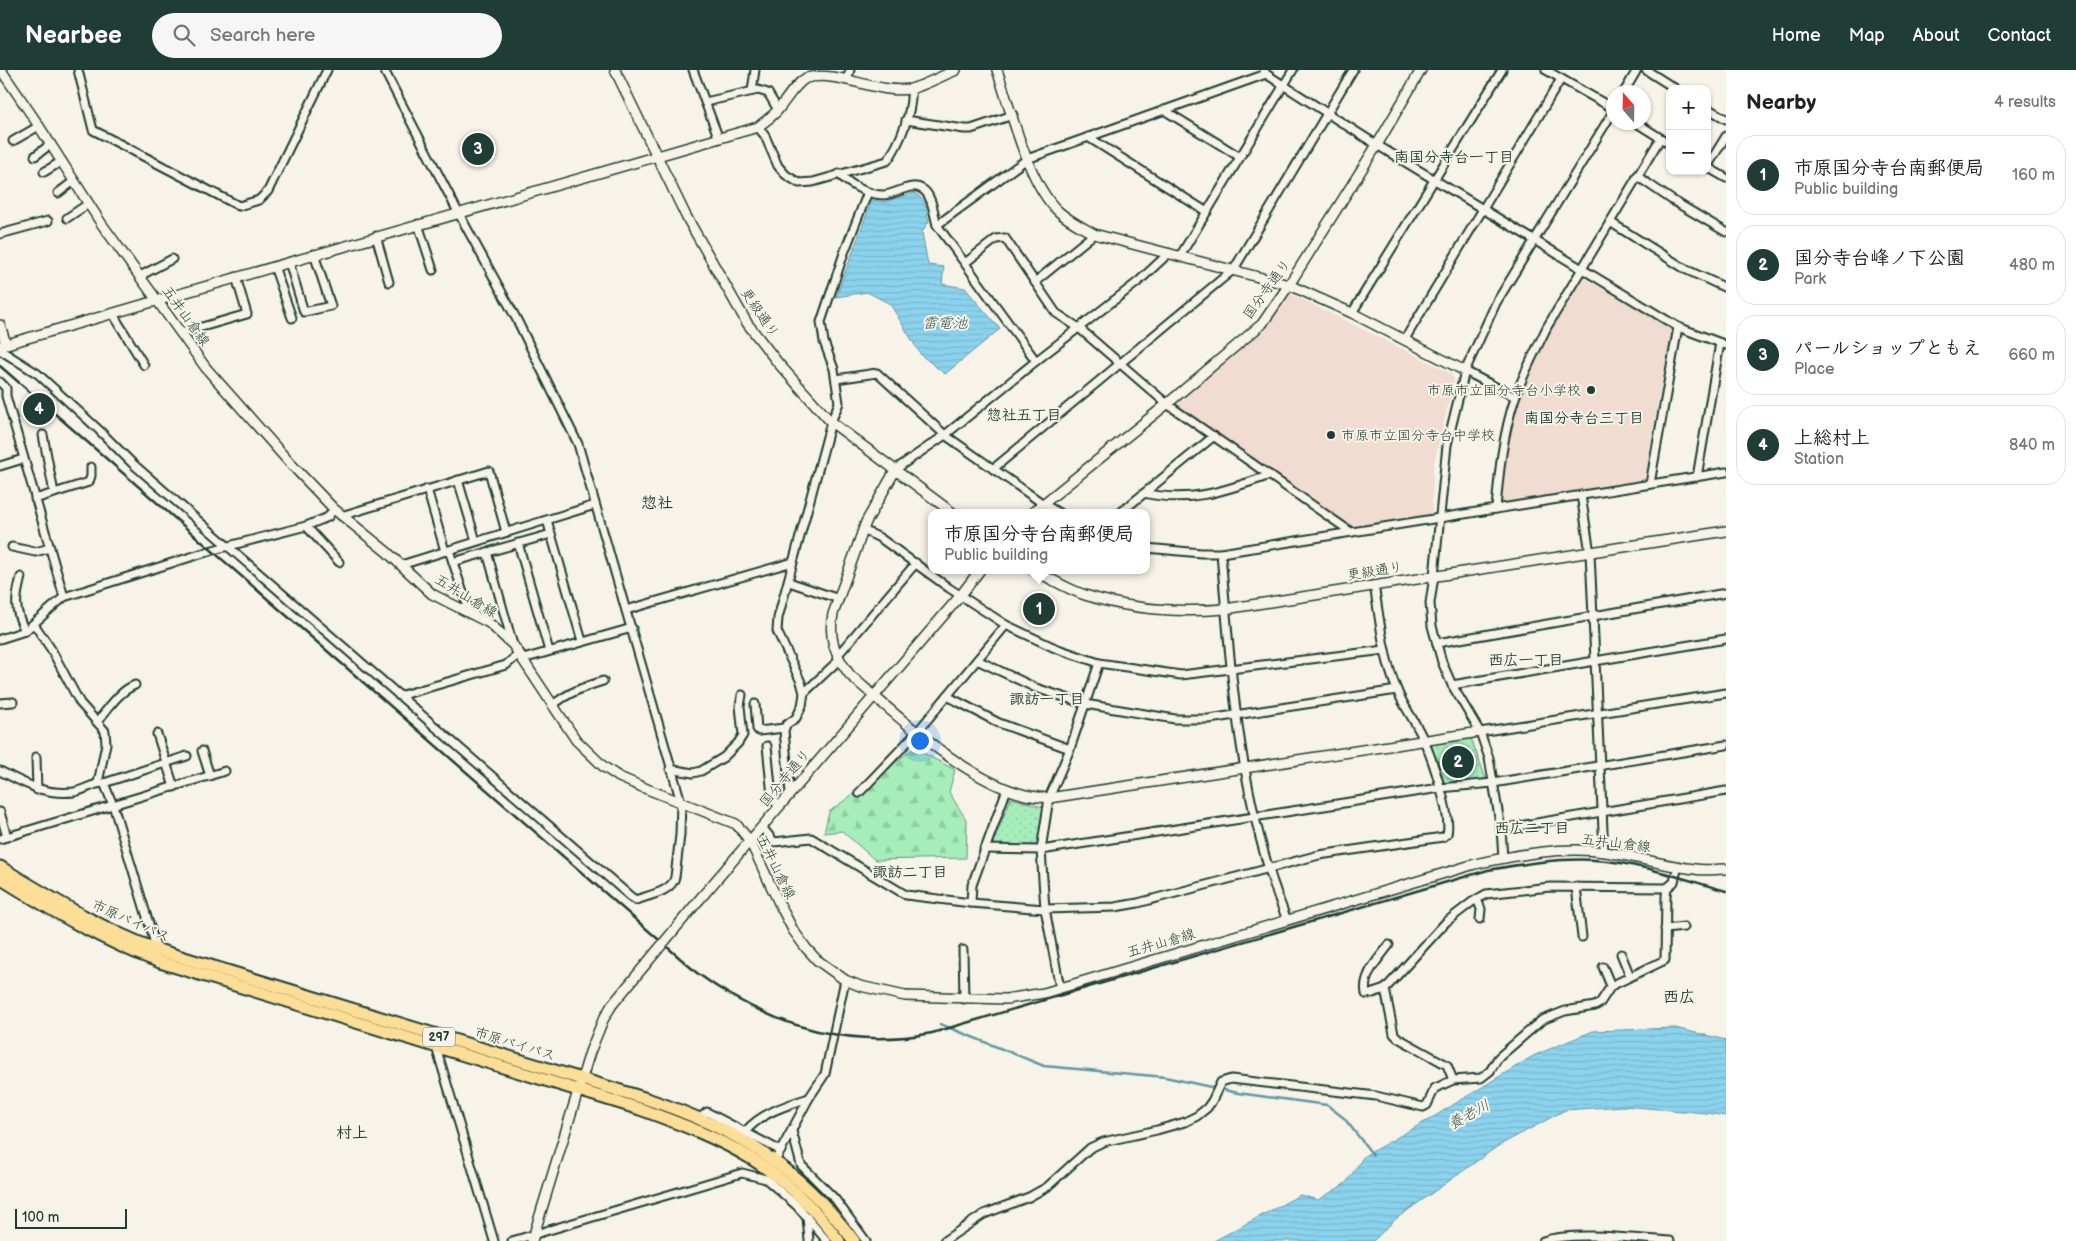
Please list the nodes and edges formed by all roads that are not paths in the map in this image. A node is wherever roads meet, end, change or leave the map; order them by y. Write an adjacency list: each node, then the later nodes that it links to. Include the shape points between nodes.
1 (1, 70): 36 (street, 五井山倉線)
2 (78, 70): 3 (street, via 93,130 239,206 260,200 268,192)
3 (327, 70)
4 (384, 70): 64 (street)
5 (615, 70): 47 (street, 更級通り)
6 (693, 70): 26 (street)
7 (755, 70): 25 (street)
8 (956, 70): 24 (street)
9 (997, 70): 32 (street)
10 (1293, 70): 21 (street)
11 (1353, 70): 31 (street)
12 (1421, 70): 46 (street, 国分寺通り)
13 (1502, 70): 58 (street)
14 (1546, 70): 20 (street)
15 (1637, 70): 22 (street)
16 (1646, 70): 23 (street)
17 (1265, 72): 21 (street); 29 (street)
18 (815, 73): 19 (street); 28 (street, via 796,86)
19 (849, 73): 24 (street, via 889,89)
20 (1561, 79): 27 (street); 63 (street)
21 (1284, 85): 31 (street); 49 (street)
22 (1628, 85)
23 (1670, 85)
24 (911, 89): 34 (street, via 912,100)
25 (752, 91): 26 (street); 28 (street, via 768,94)
26 (705, 102): 42 (street)
27 (1606, 105)
28 (778, 110): 37 (street)
29 (1164, 110): 40 (street); 49 (street)
30 (1711, 110): 33 (street)
31 (1327, 113): 46 (street); 83 (street)
32 (1013, 115): 34 (street, via 971,129); 50 (street)
33 (1726, 119)
34 (906, 120): 55 (street, via 887,161)
35 (1606, 123): 75 (street)
36 (39, 126): 43 (street); 45 (street, 五井山倉線)
37 (758, 127): 42 (street); 55 (street, via 778,166 794,181 804,183)
38 (1648, 130): 41 (street)
39 (1726, 136): 51 (street)
40 (1088, 138): 50 (street); 65 (street)
41 (1660, 138): 44 (street); 56 (street)
42 (719, 139): 47 (street)
43 (13, 141)
44 (1666, 142)
45 (50, 144): 48 (street); 52 (street, 五井山倉線)
46 (1377, 145): 58 (street); 90 (street, 国分寺通り)
47 (656, 155): 64 (street); 111 (street, 更級通り, via 686,216 747,323)
48 (34, 156)
49 (1240, 157): 65 (street)
50 (1027, 160): 70 (street); 73 (street, via 1041,189 1058,211)
51 (1711, 160)
52 (62, 161): 54 (street); 59 (street, 五井山倉線)
53 (1711, 169): 57 (street)
54 (44, 172)
55 (839, 174): 60 (street)
56 (1637, 176): 68 (street); 71 (street)
57 (1726, 178)
58 (1435, 180): 63 (street); 93 (street)
59 (74, 181): 61 (street); 62 (street, 五井山倉線)
60 (868, 192): 70 (street, via 884,195 912,187 922,188 928,195); 107 (street, via 821,322)
61 (58, 193)
62 (88, 204): 66 (street); 86 (street, 五井山倉線)
63 (1483, 209): 75 (street); 100 (street)
64 (458, 212): 69 (street); 131 (street, via 517,320 578,444)
65 (1207, 212): 78 (street)
66 (67, 218)
67 (48, 221): 72 (street)
68 (1610, 222): 84 (street); 91 (street, via 1687,270)
69 (418, 224): 74 (street); 85 (street)
70 (938, 224): 81 (street)
71 (1726, 232)
72 (0, 234)
73 (1094, 234): 76 (street); 89 (street)
74 (376, 236): 77 (street); 88 (street)
75 (1534, 240): 84 (street); 106 (street, via 1496,303)
76 (1169, 253): 78 (street); 98 (street, via 1139,281)
77 (314, 254): 80 (street); 80 (street, via 330,306 304,312)
78 (1180, 256): 83 (street)
79 (172, 259): 86 (street)
80 (289, 262): 82 (street)
81 (965, 262): 89 (street, via 996,239 1005,238); 103 (street)
82 (274, 266): 87 (street); 95 (street)
83 (1234, 269): 90 (street); 104 (street)
84 (1581, 269): 97 (street); 109 (street, via 1547,327)
85 (433, 270)
86 (140, 276): 92 (street, 五井山倉線)
87 (236, 277): 92 (street); 99 (street, via 247,314)
88 (389, 282)
89 (1035, 282): 98 (street, via 1056,313)
90 (1289, 285): 93 (street); 110 (street, 国分寺通り, via 1262,324)
91 (1726, 288)
92 (158, 301): 94 (street); 99 (street, 五井山倉線)
93 (1352, 313): 100 (street)
94 (113, 314): 102 (street); 105 (street)
95 (292, 318)
96 (0, 325): 102 (street)
97 (1678, 327): 101 (street); 124 (street)
98 (1078, 328): 103 (street); 104 (street)
99 (181, 333): 132 (street, 五井山倉線, via 206,368)
100 (1405, 339): 106 (street)
101 (1723, 344): 122 (street)
102 (2, 347): 149 (street, via 38,374)
103 (1036, 361): 113 (street)
104 (1120, 364): 110 (street); 118 (street)
105 (144, 366)
106 (1465, 371): 109 (street); 139 (street, via 1447,445)
107 (836, 379): 111 (street, via 839,403); 113 (street, via 877,373)
108 (0, 382): 115 (street, via 6,388)
109 (1515, 397): 137 (street, via 1500,463)
110 (1167, 404): 114 (street); 130 (street, 国分寺通り)
111 (831, 422): 119 (street, 更級通り); 159 (street)
112 (43, 435): 126 (street)
113 (945, 435): 118 (street); 119 (street)
114 (1214, 436): 121 (street); 127 (street)
115 (23, 459): 116 (street); 129 (street)
116 (0, 466)
117 (91, 467): 126 (street, via 89,482)
118 (993, 468): 130 (street)
119 (896, 470): 133 (street, 更級通り); 142 (street)
120 (1726, 472): 122 (street)
121 (1270, 476): 127 (street, via 1219,493 1190,497); 145 (street)
122 (1697, 477): 124 (street)
123 (458, 480): 125 (street); 144 (street, via 489,471); 147 (street)
124 (1650, 484): 128 (street)
125 (427, 489): 138 (street); 153 (street)
126 (54, 493): 129 (street)
127 (1144, 493): 136 (street)
128 (1581, 495): 137 (street); 156 (street)
129 (35, 499): 151 (street)
130 (1042, 503): 134 (street, 国分寺通り); 135 (street)
131 (595, 505): 140 (street); 175 (street)
132 (334, 509): 138 (street, 五井山倉線); 141 (street, via 328,517)
133 (949, 509)
134 (1036, 509)
135 (1052, 509)
136 (1125, 509)
137 (1496, 509): 139 (street)
138 (341, 516): 161 (street, 五井山倉線)
139 (1440, 518): 145 (street); 166 (street)
140 (547, 520): 144 (street); 146 (street)
141 (306, 526): 149 (street); 157 (street)
142 (863, 530): 160 (street); 173 (street)
143 (1726, 531): 156 (street, 更級通り)
144 (506, 532): 147 (street)
145 (1350, 532): 155 (street)
146 (551, 534): 148 (street); 184 (street)
147 (476, 541): 153 (street)
148 (518, 543): 154 (street); 187 (street)
149 (226, 546): 172 (street); 201 (street)
150 (12, 547): 151 (street, via 35,552)
151 (50, 548): 172 (street)
152 (1150, 549): 155 (street)
153 (447, 550): 158 (street); 161 (street)
154 (487, 552): 158 (street); 188 (street)
155 (1221, 553): 174 (street)
156 (1590, 553): 166 (street, 更級通り); 177 (street)
157 (339, 562)
158 (453, 562): 176 (street)
159 (793, 562): 168 (street); 175 (street)
160 (916, 563): 162 (street); 189 (street)
161 (400, 565): 176 (street, 五井山倉線, via 432,594)
162 (928, 572)
163 (931, 574): 171 (street)
164 (977, 574): 171 (street, 国分寺通り)
165 (1041, 574): 174 (street, 更級通り, via 1083,594 1137,608 1195,612)
166 (1434, 576): 169 (street, 更級通り); 185 (street, via 1430,603)
167 (21, 577): 181 (street, via 15,598)
168 (789, 582): 173 (street); 198 (street, via 777,631)
169 (1374, 585): 174 (street, 更級通り); 186 (street)
170 (1726, 593): 177 (street)
171 (961, 595): 179 (street); 202 (street, 国分寺通り)
172 (64, 596): 178 (street)
173 (839, 599): 189 (street, via 830,629)
174 (1226, 609): 193 (street)
175 (626, 610): 180 (street)
176 (470, 614): 188 (street, 五井山倉線, via 489,623)
177 (1594, 616): 185 (street); 191 (street)
178 (34, 624): 181 (street); 211 (street, via 80,703)
179 (1006, 625): 190 (street); 192 (street, via 1055,648)
180 (632, 628): 184 (street); 226 (street)
181 (24, 631): 182 (street)
182 (0, 639)
183 (1726, 639): 191 (street)
184 (582, 641): 187 (street)
185 (1437, 643): 196 (street)
186 (1385, 650): 193 (street); 197 (street)
187 (549, 651): 188 (street)
188 (519, 652): 201 (street, via 506,665); 206 (street, 五井山倉線)
189 (838, 658): 198 (street); 202 (street, via 850,675)
190 (977, 660): 203 (street); 208 (street, via 1036,688)
191 (1596, 661): 196 (street); 209 (street)
192 (1099, 663): 193 (street, via 1181,675); 208 (street)
193 (1232, 669): 210 (street)
194 (603, 681): 206 (street, via 579,688)
195 (135, 685): 211 (street, via 117,698)
196 (1452, 685): 214 (street)
197 (1396, 690): 210 (street); 216 (street)
198 (804, 693): 212 (street, via 796,718)
199 (1726, 693): 209 (street)
200 (742, 695): 226 (street, via 743,735 738,743 724,757 701,771 693,773)
201 (399, 696): 240 (street, via 630,898 636,900 674,883)
202 (874, 696): 213 (street); 237 (street, 国分寺通り)
203 (947, 696): 213 (street); 219 (street, via 999,722)
204 (13, 702): 205 (street)
205 (0, 703)
206 (554, 704): 240 (street, 五井山倉線, via 576,740 604,767 619,777)
207 (755, 704): 212 (street, via 759,732)
208 (1085, 704): 210 (street, via 1175,719 1209,719); 219 (street)
209 (1599, 713): 214 (street); 224 (street)
210 (1238, 714): 225 (street)
211 (97, 722): 230 (street, via 105,731 106,744)
212 (784, 728): 237 (street)
213 (918, 731): 234 (street, via 944,753); 238 (street)
214 (1480, 732): 216 (street); 231 (street)
215 (158, 734): 223 (street)
216 (1424, 741): 225 (street); 233 (street)
217 (1726, 745): 224 (street)
218 (767, 746): 242 (street, via 772,796)
219 (1070, 749): 239 (street)
220 (202, 751): 229 (street)
221 (187, 756): 223 (street)
222 (36, 757): 235 (street)
223 (165, 763): 230 (street); 232 (street)
224 (1600, 765): 231 (street); 244 (street)
225 (1244, 768): 239 (street); 245 (street)
226 (670, 769): 240 (street)
227 (0, 771): 235 (street)
228 (225, 771): 229 (street)
229 (210, 776): 232 (street)
230 (101, 783): 235 (street, via 72,792); 241 (street)
231 (1493, 783): 233 (street); 247 (street)
232 (174, 787): 241 (street)
233 (1440, 788): 245 (street); 256 (street, via 1448,821 1447,834 1443,837 1319,855)
234 (1006, 789): 239 (street); 250 (street)
235 (37, 790)
236 (1726, 791): 244 (street)
237 (790, 793): 242 (street, 国分寺通り)
238 (859, 793)
239 (1049, 798): 251 (street)
240 (681, 802): 249 (street, 五井山倉線, via 736,824)
241 (113, 805): 248 (street); 270 (street)
242 (778, 807): 246 (street, 国分寺通り)
243 (0, 812): 248 (street)
244 (1601, 812): 247 (street); 252 (street)
245 (1255, 817): 251 (street); 256 (street)
246 (762, 827): 249 (street, 国分寺通り); 262 (street, via 774,842 811,838 906,895)
247 (1500, 829): 253 (street)
248 (4, 838)
249 (750, 841): 275 (street, 五井山倉線, via 778,903 799,938 817,960); 282 (street, 国分寺通り, bridge, via 612,1005 596,1035)
250 (984, 849): 251 (street); 262 (street, via 972,885)
251 (1041, 850): 263 (street)
252 (1604, 852): 253 (street, 五井山倉線, via 1547,852); 255 (street, 五井山倉線)
253 (1503, 858): 264 (street, 五井山倉線)
254 (0, 866): 270 (highway, 市原バイパス / 297, via 71,910)
255 (1678, 866): 257 (street, 五井山倉線, via 1697,870); 260 (street, via 1674,882)
256 (1269, 868): 263 (street, via 1138,903); 264 (street)
257 (1726, 869)
258 (0, 878): 280 (highway, 市原バイパス / 297, via 73,922 143,956)
259 (1576, 887): 260 (street); 261 (street, via 1503,891); 268 (street)
260 (1667, 888): 267 (street)
261 (1477, 899): 265 (street, via 1481,909); 278 (street, via 1446,922)
262 (971, 904): 263 (street)
263 (1045, 910): 277 (street)
264 (1287, 920): 277 (street, 五井山倉線)
265 (1480, 920)
266 (1684, 927): 267 (street)
267 (1665, 929): 274 (street, via 1665,960)
268 (1582, 937)
269 (1389, 945): 278 (street, via 1364,984 1368,994)
270 (158, 950): 282 (highway, 市原バイパス / 297)
271 (963, 950): 279 (street)
272 (1621, 954): 274 (street)
273 (1603, 967): 276 (street)
274 (1630, 976): 276 (street)
275 (846, 980): 279 (street, 五井山倉線, via 888,994); 283 (street, via 825,1074)
276 (1611, 986): 281 (street, via 1600,1004 1565,1011 1542,1020 1498,1058 1481,1078)
277 (1060, 988): 279 (street, 五井山倉線, via 1018,998)
278 (1385, 989): 281 (street, via 1394,1034 1447,1065)
279 (964, 999)
280 (436, 1047): 282 (highway, 市原バイパス / 297); 290 (street)
281 (1453, 1080): 297 (street, via 1435,1088 1431,1100 1423,1107 1334,1090 1224,1080 1212,1101 1197,1116 1186,1122 1090,1148 1047,1188 984,1214)
282 (579, 1085): 284 (highway, 市原バイパス / 297, via 647,1099); 289 (street, 国分寺通り); 294 (highway, 市原バイパス / 297, via 678,1122 739,1150 778,1175 797,1192)
283 (809, 1098): 285 (street); 286 (street, via 753,1123)
284 (700, 1118): 286 (street, via 707,1112); 287 (highway, 市原バイパス / 297)
285 (792, 1131): 287 (street); 296 (street, via 801,1165 835,1199)
286 (746, 1132): 287 (street)
287 (778, 1156): 295 (highway, 市原バイパス / 297)
288 (807, 1217): 289 (street, via 766,1178 742,1173 630,1205); 292 (street); 293 (street)
289 (533, 1238): 291 (street)
290 (494, 1241)
291 (512, 1241)
292 (809, 1241)
293 (827, 1241)
294 (839, 1241)
295 (854, 1241)
296 (866, 1241)
297 (944, 1241)
298 (1543, 1241): 299 (street, via 1561,1237)
299 (1670, 1241)

